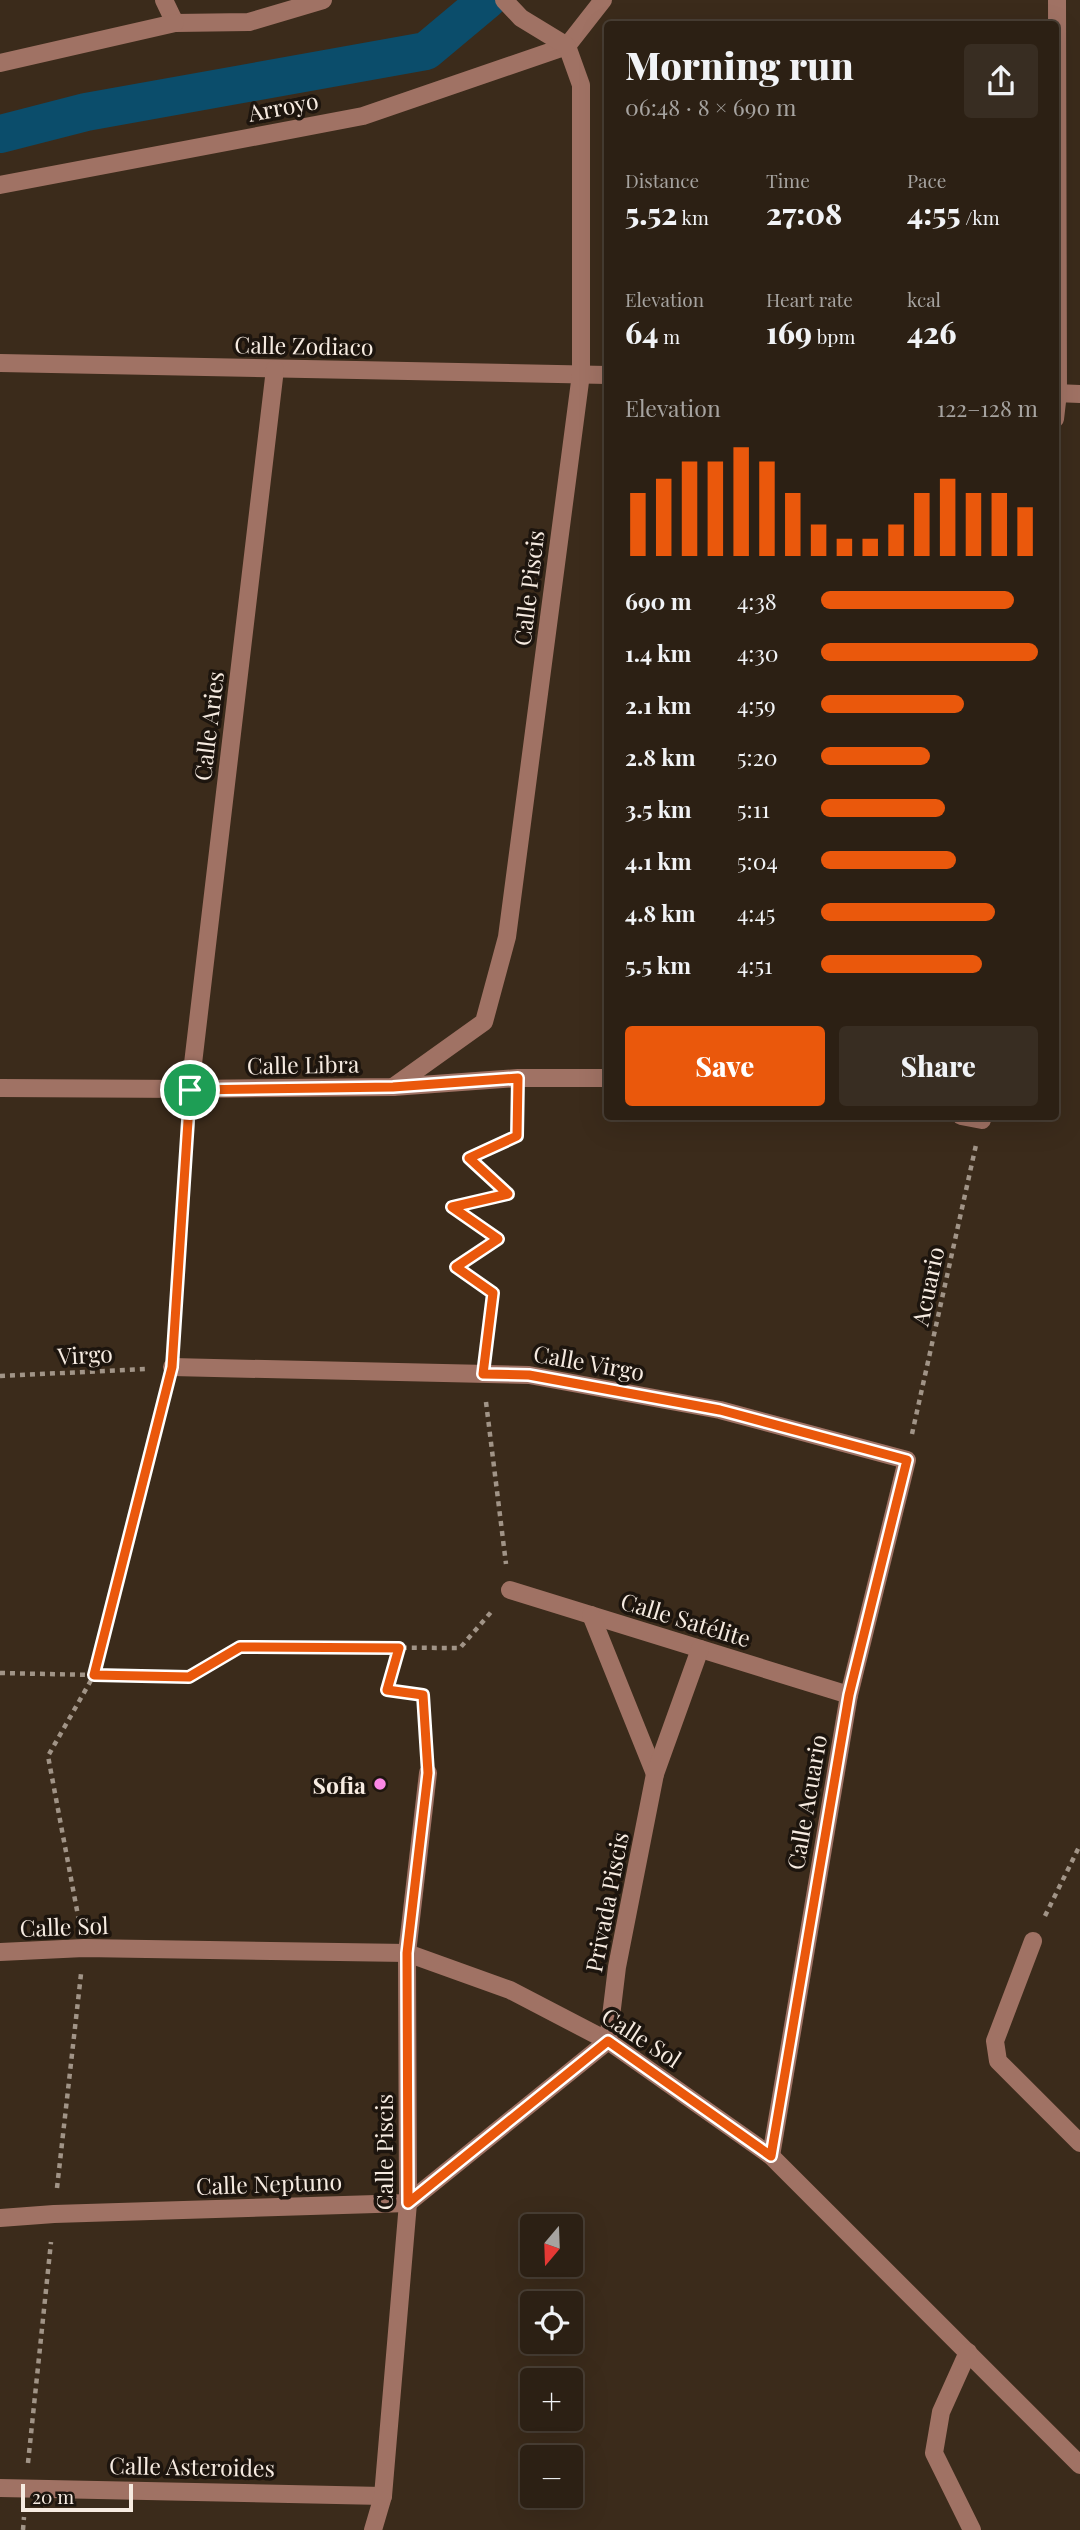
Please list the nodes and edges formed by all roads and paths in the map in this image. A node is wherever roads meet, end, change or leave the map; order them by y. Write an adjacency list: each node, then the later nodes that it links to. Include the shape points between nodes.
1 (163, 0): 7 (street)
2 (323, 0): 7 (street, via 249,22)
3 (504, 0): 8 (street, via 521,18)
4 (603, 0): 8 (street)
5 (1057, 0): 6 (street)
6 (1057, 21)
7 (175, 23): 9 (street)
8 (567, 46): 10 (street, Arroyo, via 363,116); 13 (street, Calle Piscis, via 581,85)
9 (0, 63)
10 (0, 185)
11 (0, 363): 12 (street, Calle Zodiaco)
12 (275, 369): 13 (street, Calle Zodiaco); 21 (street, Calle Aries)
13 (581, 374): 14 (street, Calle Zodiaco); 19 (street, Calle Piscis, via 504,949 484,1022)
14 (604, 375)
15 (1059, 393): 16 (street)
16 (1080, 394)
17 (518, 1078): 18 (street, Calle Libra); 19 (street, Calle Libra); 24 (path, via 517,1136 469,1158 508,1194 452,1207 498,1239 456,1267 493,1293)
18 (604, 1078)
19 (393, 1087): 21 (street, Calle Libra)
20 (0, 1088): 21 (street, Calle Libra)
21 (190, 1090): 23 (path)
22 (982, 1120): 26 (path, Acuario)
23 (172, 1367): 24 (street, Calle Virgo); 25 (path, Virgo); 32 (path)
24 (483, 1374): 26 (street, Calle Virgo, via 529,1375 720,1410); 27 (path)
25 (0, 1377)
26 (907, 1460): 33 (street, Calle Acuario)
27 (510, 1590): 28 (street, Calle Satélite); 29 (path, via 460,1648)
28 (591, 1615): 30 (street, Calle Satélite); 35 (street)
29 (399, 1648): 32 (path, via 240,1647 189,1677); 34 (path, via 387,1690 423,1695)
30 (700, 1649): 33 (street, Calle Satélite); 35 (street, Privada Piscis)
31 (0, 1674): 32 (path)
32 (94, 1675): 38 (path, via 48,1756)
33 (849, 1695): 43 (street, Calle Acuario)
34 (428, 1773): 40 (street, Calle Piscis)
35 (655, 1773): 41 (street, Privada Piscis, via 617,1967)
36 (1080, 1845): 37 (path)
37 (1033, 1941): 42 (street, via 996,2041 998,2061)
38 (85, 1948): 39 (street, Calle Sol); 40 (street, Calle Sol); 45 (path)
39 (0, 1952)
40 (407, 1953): 41 (street, Calle Sol, via 509,1990); 44 (street, Calle Piscis)
41 (608, 2041): 43 (street, Calle Sol); 44 (street)
42 (1080, 2143)
43 (771, 2156): 47 (street, Calle Sol)
44 (408, 2203): 45 (street, Calle Neptuno); 51 (street, Calle Piscis)
45 (54, 2214): 46 (street, Calle Neptuno); 49 (path)
46 (0, 2218)
47 (968, 2352): 48 (street, Calle Sol); 54 (street, via 941,2412 934,2453)
48 (1080, 2465)
49 (25, 2487): 50 (street, Calle Asteroides); 51 (street, Calle Asteroides); 52 (path)
50 (0, 2488)
51 (383, 2496): 53 (street, Calle Piscis)
52 (23, 2530)
53 (373, 2530)
54 (972, 2530)

